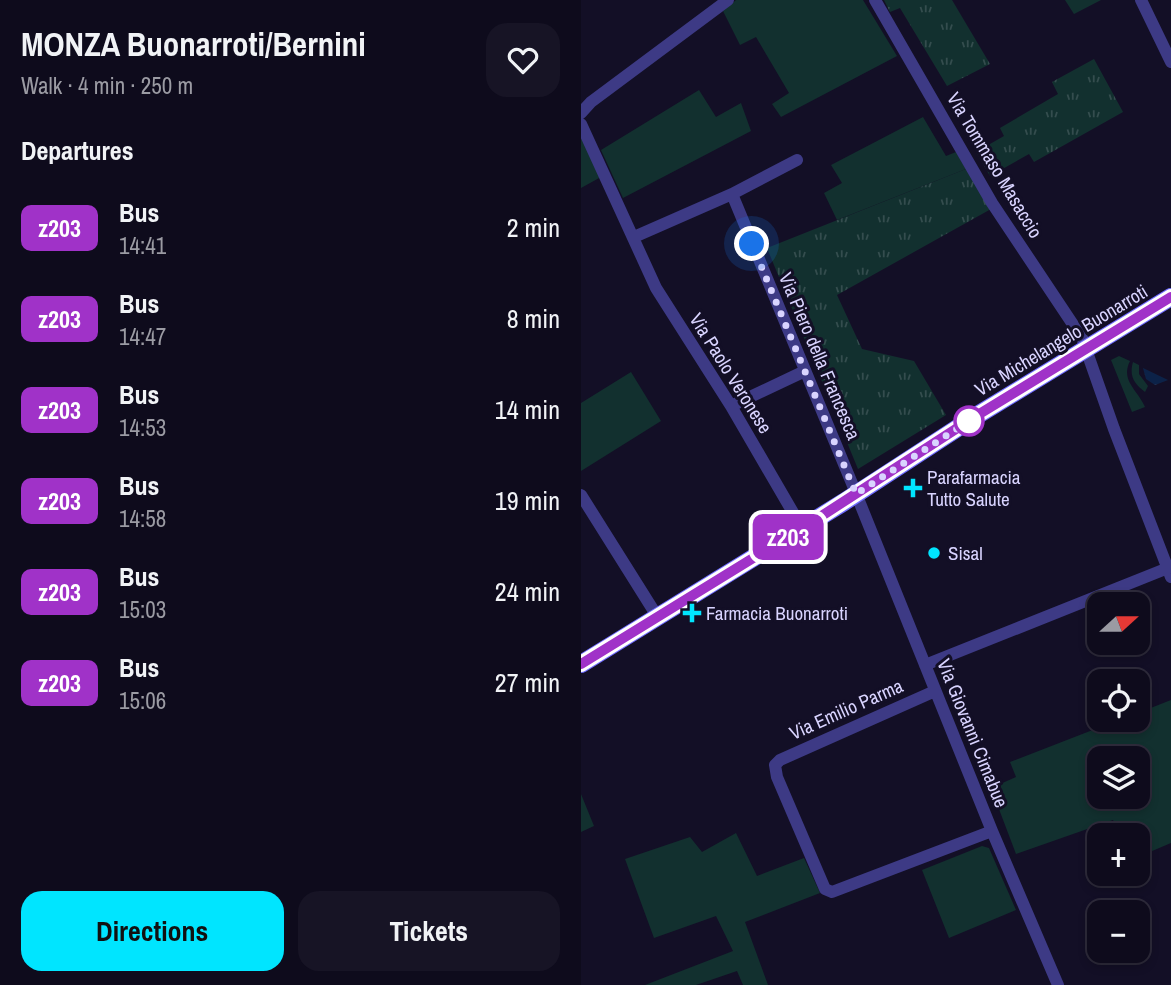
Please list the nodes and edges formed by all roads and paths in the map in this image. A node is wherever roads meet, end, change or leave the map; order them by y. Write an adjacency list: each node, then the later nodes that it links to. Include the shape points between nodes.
1 (727, 0): 5 (street)
2 (875, 0): 11 (street, Via Tommaso Masaccio, via 992,203)
3 (1140, 0): 4 (street)
4 (1171, 62)
5 (581, 113)
6 (581, 124): 9 (street, Via Paolo Veronese)
7 (797, 160): 8 (street)
8 (732, 194): 9 (street); 12 (street, Via Piero della Francesca)
9 (634, 237): 13 (street, Via Paolo Veronese, via 656,288)
10 (1171, 297): 11 (street, Via Michelangelo Buonarroti)
11 (1085, 348): 14 (street, Via Michelangelo Buonarroti); 17 (street, Via Tommaso Masaccio)
12 (805, 371): 13 (street); 14 (street, Via Piero della Francesca)
13 (731, 407): 16 (street, Via Paolo Veronese)
14 (856, 494): 16 (street, Via Michelangelo Buonarroti); 20 (street, Via Giovanni Cimabue)
15 (581, 495): 18 (street)
16 (802, 528): 18 (street, Via Michelangelo Buonarroti)
17 (1169, 572): 20 (street)
18 (657, 616): 19 (street, Via Michelangelo Buonarroti)
19 (581, 664)
20 (925, 665): 21 (street, Via Giovanni Cimabue)
21 (935, 691): 22 (street, Via Giovanni Cimabue); 22 (street, Via Emilio Parma, via 780,760 775,765 776,777 825,889 832,892)
22 (992, 831): 23 (street, Via Giovanni Cimabue)
23 (1059, 985)

